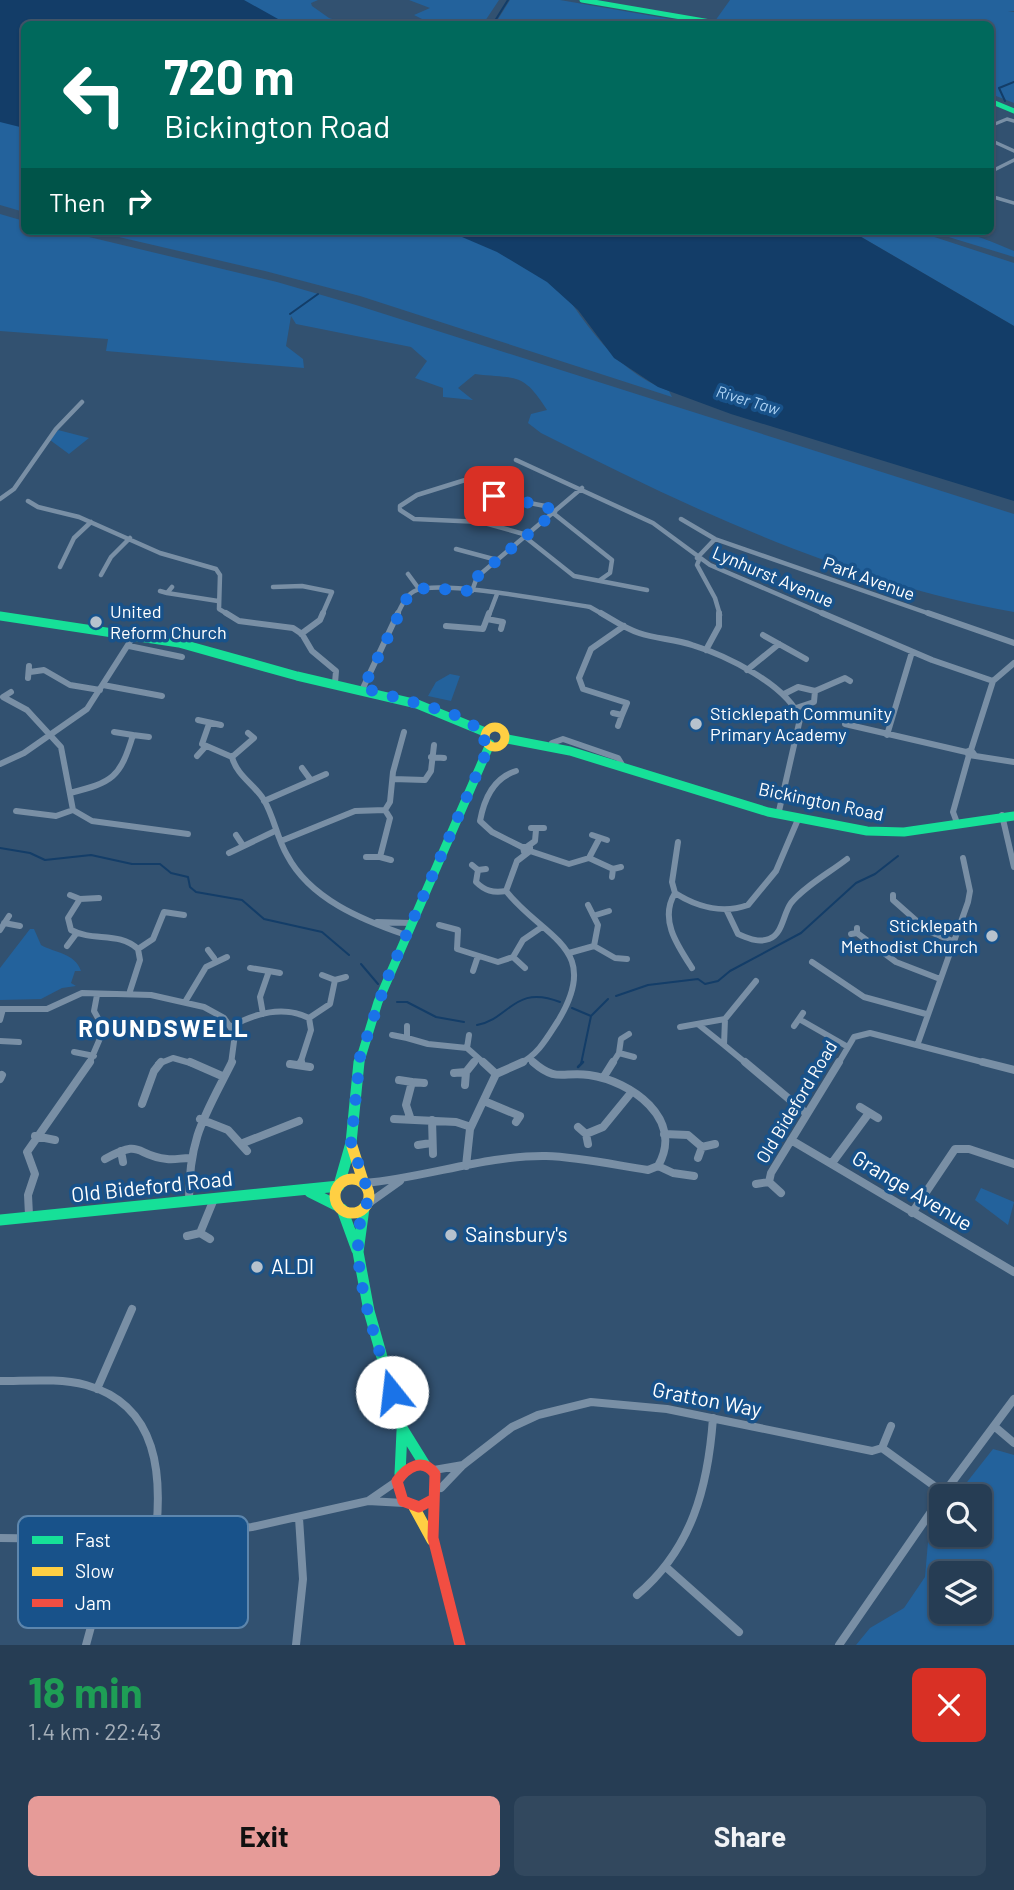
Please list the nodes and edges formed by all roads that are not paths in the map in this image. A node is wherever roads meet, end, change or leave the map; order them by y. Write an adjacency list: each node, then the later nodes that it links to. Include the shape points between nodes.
1 (570, 0): 3 (main road)
2 (582, 0): 4 (main road)
3 (691, 21)
4 (704, 21)
5 (994, 101): 6 (main road)
6 (1014, 109)
7 (1014, 121): 8 (street)
8 (994, 124)
9 (994, 142): 10 (street)
10 (1014, 152)
11 (1014, 160): 12 (street)
12 (994, 170)
13 (994, 197): 14 (street)
14 (1014, 203)
15 (82, 402): 20 (street, via 56,429 14,489)
16 (516, 460): 18 (street, Lynhurst Avenue)
17 (478, 476): 25 (street, via 460,486 408,500 400,508 413,519 475,521 516,529)
18 (582, 488): 22 (street); 29 (street, Lynhurst Avenue, via 653,523)
19 (494, 496): 22 (street)
20 (0, 499)
21 (28, 501): 24 (street)
22 (554, 512): 25 (street); 36 (street, via 612,560 610,576)
23 (681, 519): 27 (street, Park Avenue)
24 (91, 522): 26 (street); 32 (street, via 74,538)
25 (526, 536): 30 (street); 36 (street, via 574,576)
26 (130, 538): 35 (street); 45 (street, via 160,553 216,569 220,575)
27 (715, 539): 29 (street); 54 (street, Park Avenue)
28 (456, 549): 30 (street)
29 (698, 559): 31 (street, Lynhurst Avenue); 33 (street)
30 (497, 560): 42 (street, via 477,577)
31 (710, 565): 33 (street); 57 (street, Lynhurst Avenue)
32 (60, 567)
33 (701, 573): 56 (street, via 719,604 721,619)
34 (408, 574): 39 (street)
35 (101, 575)
36 (591, 581): 41 (street)
37 (172, 587): 43 (street)
38 (273, 587): 51 (street, via 332,592 320,620)
39 (419, 589): 42 (street); 67 (street, via 404,600)
40 (160, 590): 43 (street)
41 (648, 590)
42 (472, 591): 44 (street)
43 (167, 593): 45 (street)
44 (497, 594): 47 (street); 50 (street, via 590,607)
45 (218, 601): 51 (street, via 219,609 239,621 293,628)
46 (0, 616): 53 (main road)
47 (487, 620): 48 (street); 49 (street, via 479,631)
48 (503, 623)
49 (446, 626)
50 (624, 626): 56 (street); 75 (street, via 591,649 579,683 583,689 625,701)
51 (301, 634): 65 (street, via 312,651 336,671)
52 (763, 635): 55 (street)
53 (131, 642): 58 (street); 65 (main road, via 178,643); 66 (street)
54 (1014, 643)
55 (779, 644): 59 (street); 61 (street)
56 (706, 650): 61 (street)
57 (912, 652): 64 (street, Lynhurst Avenue); 86 (street)
58 (182, 657)
59 (806, 659)
60 (1014, 663): 64 (street)
61 (747, 670): 70 (street)
62 (29, 672): 66 (street, via 44,670 70,685)
63 (850, 681): 68 (street, via 845,678)
64 (993, 681): 97 (street)
65 (335, 683): 67 (main road)
66 (101, 687): 71 (street); 87 (street, via 87,709)
67 (363, 688): 82 (main road, via 451,713)
68 (815, 691): 70 (street, via 798,687); 73 (street, via 814,702)
69 (11, 692): 72 (street)
70 (785, 694): 73 (street)
71 (162, 695)
72 (1, 698): 87 (street, via 27,710)
73 (796, 708): 114 (street, via 799,729)
74 (613, 713): 75 (street)
75 (622, 715): 80 (street)
76 (198, 720): 77 (street)
77 (209, 724): 79 (street); 96 (street, via 201,740)
78 (845, 724): 86 (street)
79 (221, 726)
80 (618, 726)
81 (114, 732): 85 (street)
82 (485, 732): 90 (main road, via 498,728); 94 (main road, via 484,740)
83 (248, 733): 89 (street)
84 (404, 733): 92 (street)
85 (133, 735): 88 (street); 109 (street, via 116,779)
86 (887, 735): 97 (street)
87 (49, 736): 103 (street); 109 (street, via 61,747)
88 (149, 737)
89 (254, 738): 91 (street); 99 (street)
90 (506, 739): 94 (main road); 114 (main road, Bickington Road, via 552,743 671,784)
91 (263, 740)
92 (402, 742): 93 (street); 108 (street)
93 (412, 743)
94 (490, 744): 155 (main road)
95 (434, 745): 100 (street)
96 (206, 746): 98 (street); 99 (street)
97 (970, 753): 102 (street); 119 (street, via 953,812)
98 (197, 756)
99 (232, 757): 110 (street, via 234,770)
100 (431, 757): 101 (street); 108 (street, via 431,771 425,780)
101 (444, 758)
102 (1014, 762)
103 (0, 764)
104 (302, 768): 107 (street)
105 (516, 771): 129 (street, via 503,770 481,810 480,821)
106 (326, 774): 107 (street)
107 (310, 779): 110 (street)
108 (393, 779): 112 (street)
109 (70, 793): 111 (street)
110 (264, 802): 122 (street)
111 (73, 810): 115 (street, via 56,816); 123 (street, via 92,821)
112 (385, 810): 126 (street, via 355,811); 132 (street, via 390,818)
113 (16, 811): 115 (street)
114 (779, 811): 117 (main road, Bickington Road)
115 (39, 814): 120 (street)
116 (1002, 815): 118 (main road, Bickington Road); 119 (main road, Bickington Road); 136 (street)
117 (799, 816): 119 (main road, Bickington Road, via 876,832 919,830); 149 (street, via 785,855 755,902)
118 (1014, 816)
119 (956, 820)
120 (34, 823)
121 (537, 829): 129 (street, via 535,841)
122 (275, 831): 126 (street); 128 (street)
123 (188, 834)
124 (236, 835): 128 (street)
125 (599, 838): 133 (street)
126 (281, 841): 153 (street, via 291,863 317,890)
127 (678, 842): 141 (street, via 672,882)
128 (242, 844): 130 (street)
129 (526, 849): 133 (street, via 569,864); 140 (street)
130 (229, 853)
131 (366, 857): 132 (street)
132 (380, 857): 134 (street)
133 (589, 858): 139 (street)
134 (391, 860)
135 (961, 862): 162 (street, via 970,891)
136 (1014, 867)
137 (479, 868): 140 (street, via 476,883 485,891)
138 (850, 869): 149 (street, via 845,861 787,907 779,932 770,939 754,941 738,934)
139 (615, 871)
140 (506, 891): 158 (street)
141 (676, 893): 149 (street, via 692,904); 177 (street, via 669,906 670,919 677,946)
142 (70, 895): 145 (street)
143 (99, 898): 145 (street)
144 (890, 899): 162 (street, via 928,931)
145 (80, 900): 160 (street, via 68,918)
146 (588, 905): 152 (street)
147 (154, 910): 150 (street)
148 (609, 911): 152 (street)
149 (727, 911)
150 (164, 912): 151 (street); 165 (street, via 153,939)
151 (184, 915)
152 (596, 915): 164 (street, via 599,934)
153 (372, 922): 155 (street); 161 (street)
154 (4, 923): 157 (street)
155 (411, 923): 161 (main road)
156 (439, 925): 166 (street, via 458,930)
157 (20, 926)
158 (542, 927): 169 (street, via 561,940); 173 (street, via 523,940)
159 (855, 931): 189 (street, via 896,962)
160 (76, 934): 163 (street); 165 (street, via 119,938)
161 (406, 935): 255 (main road, via 360,1057)
162 (955, 942): 189 (street)
163 (67, 946)
164 (594, 946): 169 (street); 175 (street)
165 (138, 949): 191 (street, via 140,960)
166 (457, 949): 168 (street); 172 (street)
167 (208, 950): 174 (street)
168 (448, 953)
169 (569, 953): 220 (street, via 575,980 568,1004)
170 (697, 956): 177 (street)
171 (227, 957): 174 (street)
172 (478, 957): 173 (street, via 498,962); 184 (street)
173 (513, 957): 181 (street)
174 (214, 958): 193 (street, via 194,979)
175 (615, 958): 176 (street); 179 (street)
176 (627, 959)
177 (687, 960): 182 (street)
178 (812, 962): 196 (street, via 864,997)
179 (612, 967)
180 (250, 968): 183 (street)
181 (525, 968)
182 (692, 968)
183 (269, 971): 185 (street); 195 (street, via 260,997)
184 (473, 971)
185 (280, 973)
186 (321, 975): 188 (street)
187 (346, 977): 188 (street)
188 (335, 979): 197 (street, via 330,1004)
189 (940, 979): 196 (street)
190 (756, 981): 198 (street)
191 (130, 991): 192 (street); 193 (street)
192 (97, 995): 194 (street, via 77,994 53,1007); 217 (street, via 94,1011 104,1029)
193 (185, 1002): 202 (street, via 214,1009)
194 (1, 1009): 200 (street)
195 (263, 1014): 197 (street, via 294,1011); 202 (street)
196 (926, 1014): 211 (street)
197 (309, 1018): 222 (street, via 311,1030)
198 (725, 1019): 201 (street); 212 (street)
199 (798, 1019): 213 (street)
200 (0, 1020)
201 (699, 1025): 204 (street); 212 (street)
202 (232, 1026): 228 (street, via 236,1051)
203 (407, 1026): 208 (street)
204 (680, 1027)
205 (629, 1034): 216 (street, via 621,1039)
206 (392, 1035): 208 (street)
207 (469, 1035): 214 (street)
208 (407, 1038): 214 (street)
209 (0, 1041): 210 (street)
210 (19, 1042)
211 (918, 1043): 213 (street, Old Bideford Road, via 870,1032 854,1037); 224 (street, Old Bideford Road)
212 (724, 1045): 239 (street)
213 (848, 1047): 239 (street, Old Bideford Road)
214 (467, 1048): 219 (street)
215 (74, 1052): 217 (street)
216 (619, 1053): 218 (street); 229 (street)
217 (94, 1056): 251 (street)
218 (634, 1057)
219 (477, 1059): 225 (street); 227 (street)
220 (530, 1059): 227 (street); 229 (street, via 554,1077)
221 (290, 1064): 222 (street)
222 (300, 1065): 223 (street)
223 (310, 1067)
224 (1014, 1070)
225 (466, 1072): 226 (street); 233 (street)
226 (454, 1073)
227 (496, 1074): 235 (street)
228 (222, 1076): 236 (street, via 178,1059 165,1060 158,1064); 243 (street)
229 (603, 1078): 234 (street)
230 (399, 1080): 231 (street)
231 (412, 1082): 232 (street); 241 (street, via 406,1105)
232 (424, 1083)
233 (465, 1085)
234 (630, 1094): 249 (street, via 603,1127); 250 (street, via 660,1115)
235 (484, 1101): 240 (street); 247 (street)
236 (142, 1104)
237 (860, 1107): 238 (street)
238 (869, 1113): 242 (street); 268 (street)
239 (807, 1114): 253 (street, Old Bideford Road)
240 (521, 1116)
241 (410, 1117): 244 (street); 246 (street)
242 (878, 1118)
243 (200, 1119): 254 (street, via 219,1124); 264 (street)
244 (394, 1119)
245 (299, 1121): 254 (street)
246 (432, 1121): 247 (street); 256 (street)
247 (468, 1126): 270 (street)
248 (578, 1127): 249 (street)
249 (586, 1134): 257 (street)
250 (664, 1134): 260 (street, via 688,1135); 271 (street)
251 (35, 1136): 252 (street); 285 (street, via 27,1152 35,1174 28,1195)
252 (55, 1140)
253 (791, 1140): 268 (street, Grange Avenue); 275 (street, Old Bideford Road)
254 (243, 1143): 262 (street)
255 (351, 1143): 274 (main road); 277 (main road)
256 (431, 1143): 259 (street); 263 (street)
257 (588, 1144)
258 (715, 1144): 260 (street)
259 (418, 1145)
260 (702, 1147): 265 (street)
261 (121, 1151): 264 (street, via 140,1148 165,1159); 266 (street); 267 (street)
262 (247, 1151)
263 (433, 1154)
264 (189, 1158): 281 (street)
265 (698, 1158)
266 (104, 1159)
267 (123, 1162)
268 (832, 1163): 284 (street, Grange Avenue)
269 (1014, 1164): 284 (street, via 955,1149)
270 (467, 1166): 271 (street, via 554,1156 648,1170); 273 (street)
271 (658, 1166): 272 (street)
272 (694, 1176)
273 (402, 1180): 274 (street); 282 (street)
274 (364, 1182): 277 (main road, via 351,1179); 282 (main road, via 370,1190)
275 (769, 1182): 276 (street, Old Bideford Road); 279 (street, Old Bideford Road)
276 (756, 1184)
277 (339, 1186): 278 (main road, Old Bideford Road); 283 (main road, via 335,1196)
278 (308, 1191): 280 (main road, Old Bideford Road); 283 (main road, Old Bideford Road)
279 (781, 1193)
280 (214, 1197): 281 (main road, Old Bideford Road); 287 (street)
281 (189, 1200): 285 (main road, Old Bideford Road)
282 (366, 1205): 283 (main road, via 352,1212); 290 (main road)
283 (340, 1207): 290 (main road)
284 (912, 1213): 291 (street, Grange Avenue)
285 (29, 1215): 286 (main road, Old Bideford Road)
286 (0, 1220)
287 (200, 1233): 288 (street); 289 (street)
288 (187, 1236)
289 (210, 1239)
290 (358, 1252): 299 (main road, via 371,1320)
291 (1014, 1272)
292 (132, 1309): 294 (street)
293 (0, 1381): 294 (street, via 62,1382)
294 (97, 1389): 311 (street, via 125,1405 154,1450)
295 (1014, 1399): 298 (street)
296 (713, 1418): 301 (street, Gratton Way, via 872,1451); 302 (street, Gratton Way, via 591,1402 512,1427); 317 (street, via 704,1493)
297 (891, 1426): 301 (street)
298 (994, 1426): 300 (street); 306 (street)
299 (402, 1428): 303 (main road); 304 (main road)
300 (1014, 1443)
301 (882, 1448): 305 (street)
302 (463, 1465): 303 (street, Gratton Way); 307 (street, Gratton Way)
303 (428, 1467): 304 (main road, via 411,1465); 307 (main road, via 438,1480)
304 (399, 1478): 308 (street); 309 (main road, via 399,1496)
305 (932, 1484)
306 (951, 1484)
307 (435, 1496): 309 (main road); 316 (main road)
308 (368, 1501): 309 (street); 312 (street)
309 (410, 1506): 316 (main road)
310 (929, 1515): 324 (street)
311 (156, 1516)
312 (299, 1518): 313 (street); 322 (street, via 303,1579)
313 (248, 1526)
314 (0, 1538): 315 (street)
315 (18, 1538)
316 (434, 1543): 323 (main road)
317 (667, 1568): 318 (street); 320 (street)
318 (637, 1595)
319 (91, 1628): 321 (street)
320 (739, 1632)
321 (86, 1645)
322 (296, 1645)
323 (460, 1645)
324 (839, 1645)

